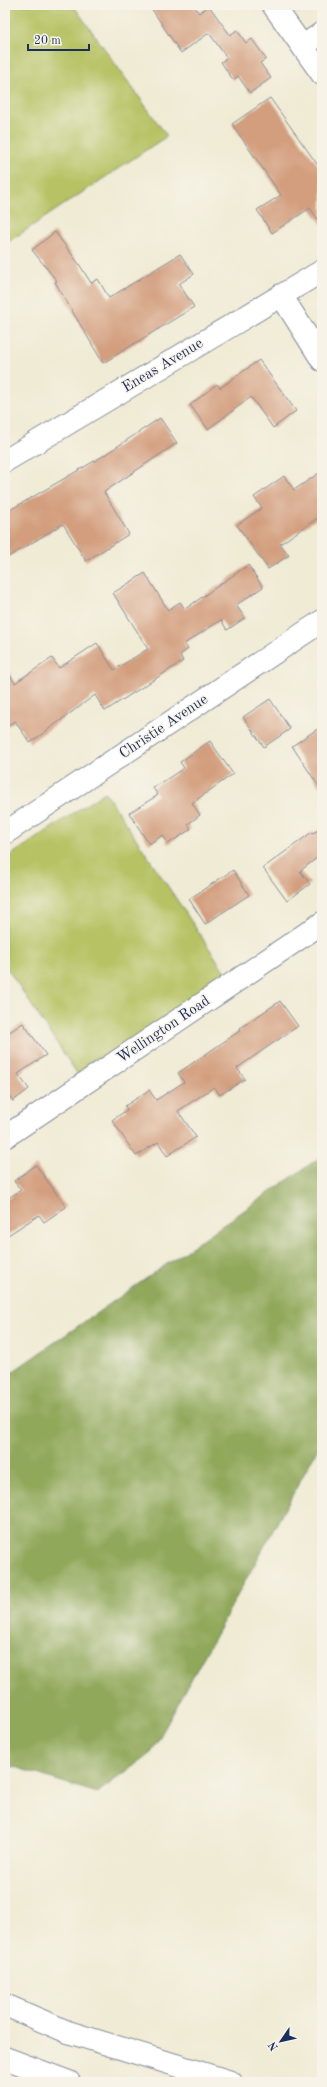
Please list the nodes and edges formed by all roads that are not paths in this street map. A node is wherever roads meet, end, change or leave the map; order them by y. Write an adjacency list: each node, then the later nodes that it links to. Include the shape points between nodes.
1 (273, 5): 3 (main road)
2 (322, 33): 3 (main road)
3 (303, 46): 4 (main road)
4 (322, 74)
5 (322, 271): 6 (main road, Eneas Avenue)
6 (281, 295): 7 (main road); 8 (main road, Eneas Avenue)
7 (322, 360)
8 (5, 461)
9 (322, 620): 10 (main road, Christie Avenue)
10 (5, 833)
11 (322, 923): 12 (main road, Wellington Road)
12 (5, 1136)
13 (5, 2006): 16 (main road, via 68,2032)
14 (5, 2058): 15 (main road)
15 (69, 2082)
16 (231, 2082)

